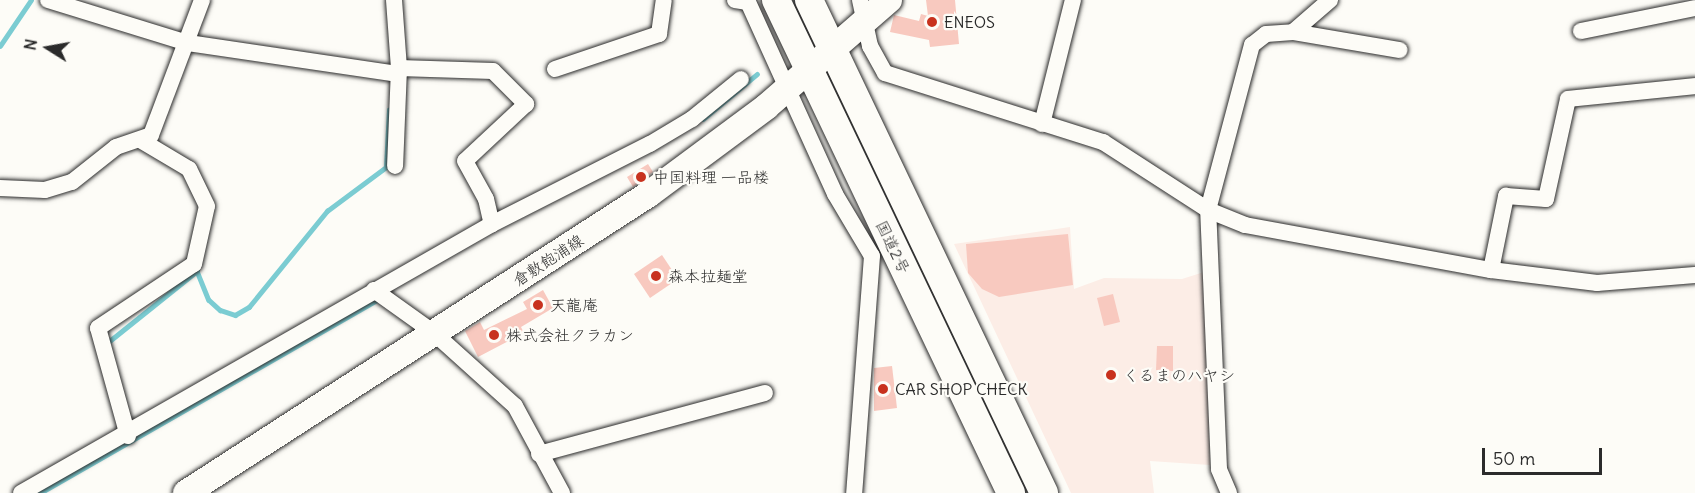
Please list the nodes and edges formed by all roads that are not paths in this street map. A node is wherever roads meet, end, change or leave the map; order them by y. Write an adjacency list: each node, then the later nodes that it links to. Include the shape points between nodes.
1 (48, 0): 15 (street)
2 (202, 0): 15 (street)
3 (394, 0): 19 (street)
4 (664, 0): 18 (street, via 659,34)
5 (735, 0): 23 (street, via 748,2)
6 (776, 0): 20 (highway, 国道2号)
7 (809, 0): 17 (highway, 国道2号)
8 (889, 0): 12 (main road, 倉敷飽浦線)
9 (1073, 0): 24 (street)
10 (1330, 0): 14 (street)
11 (1695, 8): 13 (street)
12 (863, 12): 17 (main road, 倉敷飽浦線); 24 (street, via 885,73)
13 (1581, 31)
14 (1293, 32): 16 (street); 28 (street, via 1266,34 1252,45)
15 (188, 43): 19 (street); 25 (street, via 151,135)
16 (1399, 50)
17 (833, 51): 20 (main road, 倉敷飽浦線); 42 (highway, 国道2号)
18 (555, 69)
19 (399, 71): 26 (street); 29 (street, via 493,71 526,104 465,161 486,199)
20 (809, 71): 23 (main road, 倉敷飽浦線); 41 (highway, 国道2号)
21 (741, 79): 29 (street, via 692,119 650,144)
22 (1695, 86): 30 (street, via 1568,99 1546,198 1506,196)
23 (787, 89): 33 (main road, 倉敷飽浦線, via 649,194); 40 (street, via 836,194 872,256)
24 (1042, 124): 28 (street, via 1103,142)
25 (142, 141): 27 (street, via 116,147 72,182 45,190); 35 (street, via 189,169 207,206 194,264 98,328)
26 (395, 166)
27 (0, 188)
28 (1208, 210): 30 (street, via 1266,229); 43 (street, via 1219,469)
29 (492, 224): 32 (street)
30 (1491, 270): 31 (street, via 1598,283)
31 (1695, 275)
32 (378, 295): 33 (street); 35 (street)
33 (434, 333): 36 (street, via 515,406); 38 (main road, 倉敷飽浦線)
34 (765, 393): 36 (street)
35 (128, 436): 37 (street)
36 (539, 454): 39 (street)
37 (21, 493)
38 (186, 493)
39 (562, 493)
40 (854, 493)
41 (1011, 493)
42 (1044, 493)
43 (1229, 493)

